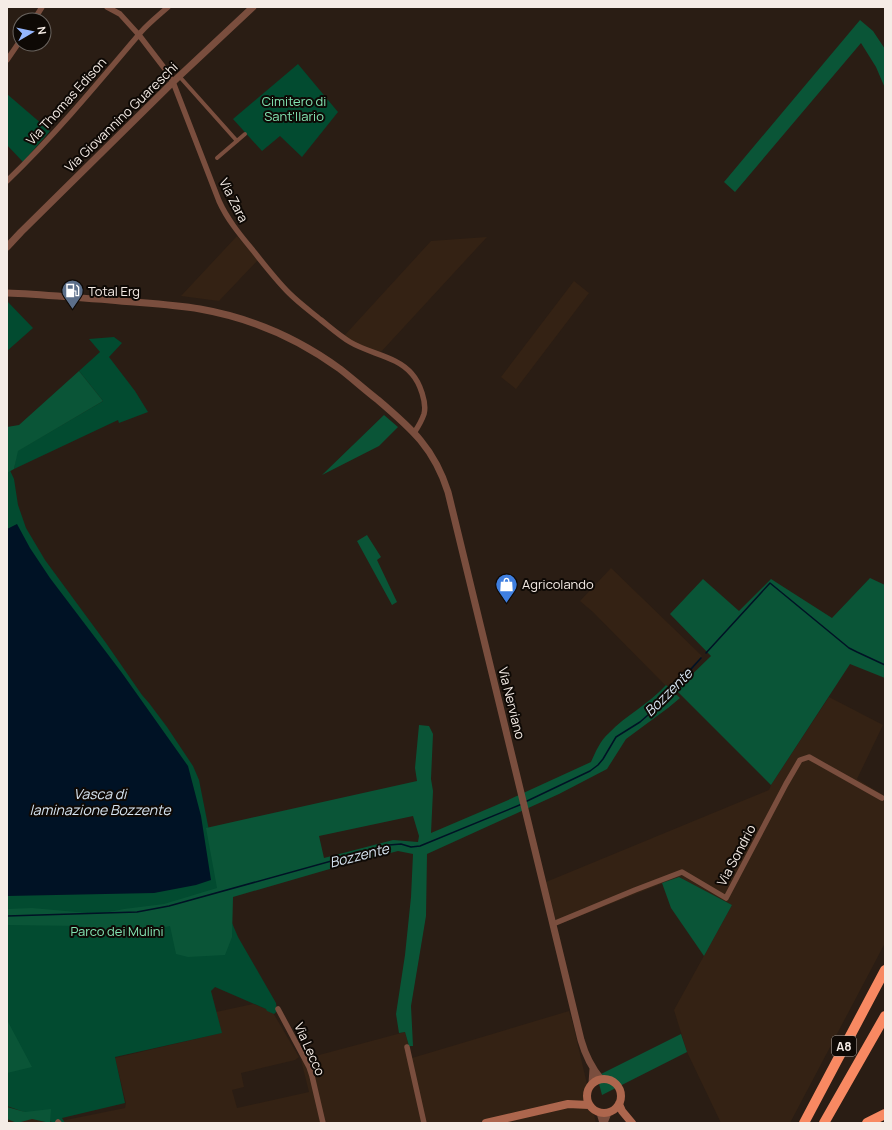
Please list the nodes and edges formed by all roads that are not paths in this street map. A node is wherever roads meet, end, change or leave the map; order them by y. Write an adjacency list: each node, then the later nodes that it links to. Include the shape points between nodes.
1 (107, 7): 4 (street, Via Zara, via 120,14)
2 (168, 7): 4 (street, Via Thomas Edison)
3 (253, 7): 5 (street, Via Giovannino Guareschi)
4 (139, 35): 6 (street, Via Zara); 10 (street, Via Thomas Edison, via 23,166)
5 (179, 76): 6 (street, Via Giovannino Guareschi); 8 (street)
6 (173, 82): 11 (street, Via Giovannino Guareschi); 17 (street, Via Zara, via 230,222 296,300 351,342 396,362 411,373 419,386 425,406 424,415)
7 (245, 134): 8 (street)
8 (237, 141): 9 (street)
9 (217, 158)
10 (7, 180)
11 (21, 232): 12 (street, Via Giovannino Guareschi); 13 (street, via 18,242)
12 (7, 246)
13 (7, 253)
14 (7, 288): 16 (street)
15 (7, 293): 16 (street)
16 (66, 297): 17 (street, Via Nerviano, via 184,306 249,322 288,337 349,376)
17 (414, 433): 19 (street, Via Nerviano, via 437,464 448,492)
18 (882, 798): 19 (street, Via Sondrio, via 809,757 800,760 726,898 682,872)
19 (554, 924): 24 (street, Via Nerviano, via 584,1048)
20 (885, 970): 38 (highway, A8)
21 (278, 1009): 34 (street, Via Lecco, via 309,1068)
22 (885, 1016): 39 (highway, A8)
23 (407, 1047): 35 (street)
24 (593, 1069): 25 (street); 26 (street)
25 (601, 1079): 26 (main road); 29 (main road, via 609,1079 619,1087)
26 (592, 1083): 27 (main road)
27 (587, 1094): 28 (main road); 30 (main road)
28 (568, 1104): 30 (main road); 36 (main road)
29 (619, 1104): 31 (main road); 33 (main road)
30 (589, 1105): 31 (main road, via 594,1110)
31 (607, 1112): 33 (main road); 37 (street)
32 (885, 1114): 40 (highway)
33 (629, 1120)
34 (323, 1123)
35 (424, 1123)
36 (486, 1123)
37 (604, 1123)
38 (804, 1123)
39 (824, 1123)
40 (867, 1123)

